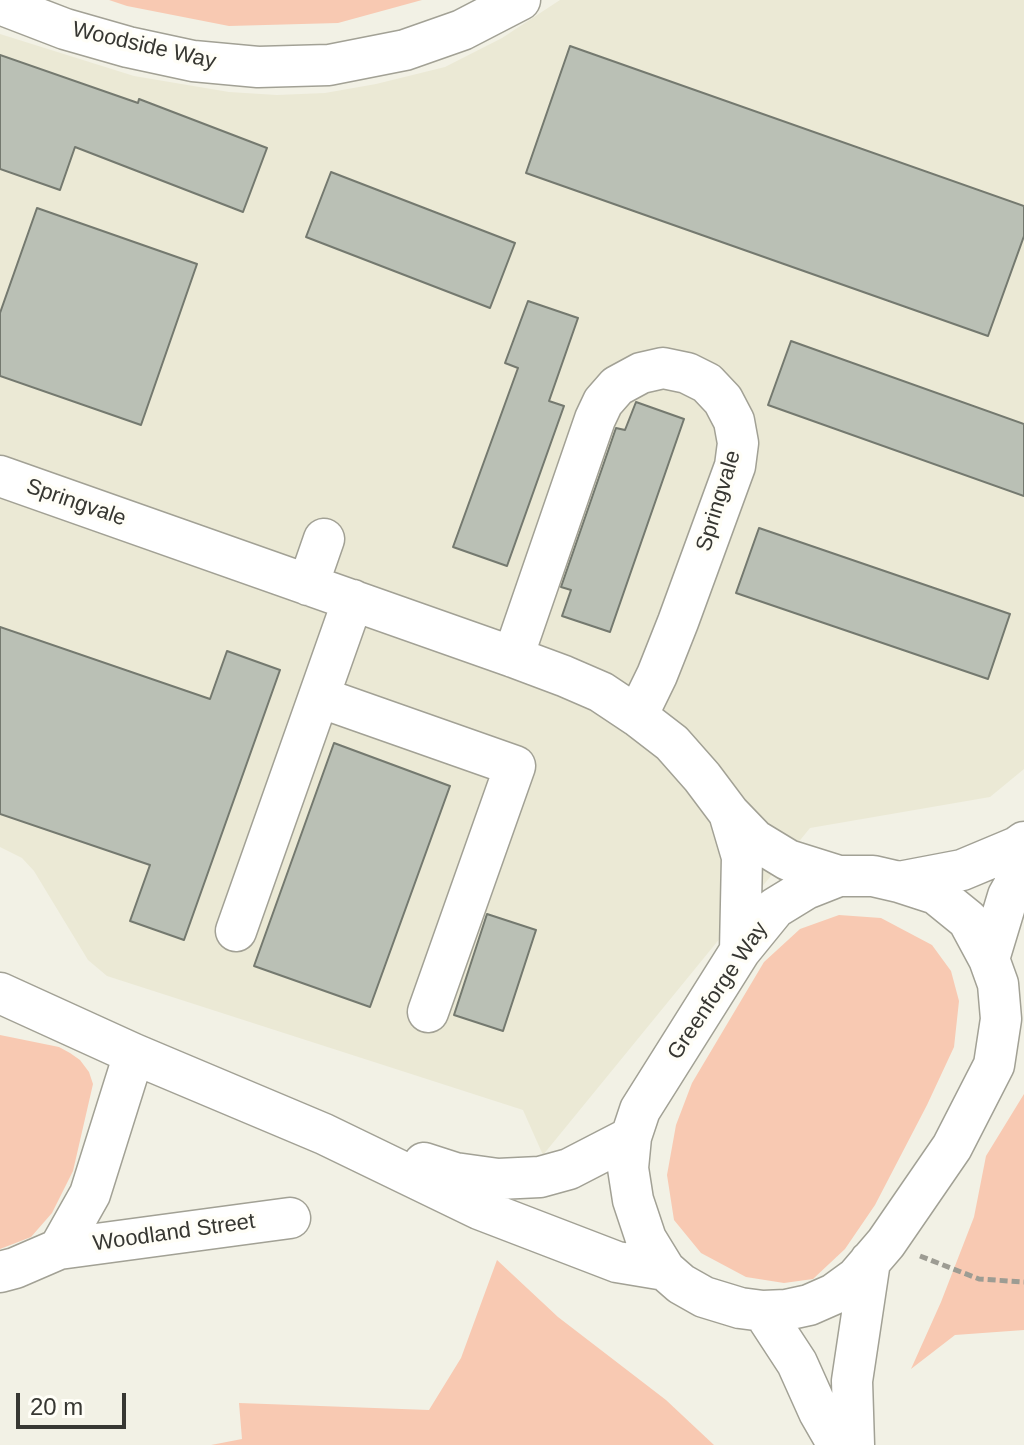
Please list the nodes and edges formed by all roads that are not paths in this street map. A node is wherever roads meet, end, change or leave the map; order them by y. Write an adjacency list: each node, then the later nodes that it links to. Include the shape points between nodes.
1 (520, 0): 2 (street, Woodside Way, via 462,30 405,50 329,65 258,67 128,47)
2 (0, 4)
3 (1, 479): 5 (street, Springvale)
4 (324, 539): 5 (street)
5 (308, 585): 6 (street, Springvale)
6 (353, 600): 7 (street, Springvale); 8 (street)
7 (513, 657): 9 (street, Springvale, via 601,692); 9 (street, Springvale, via 603,402 617,386 641,373 663,368 687,373 707,383 734,421 735,466)
8 (319, 697): 15 (street); 19 (street, via 515,766)
9 (637, 716): 10 (street, Springvale, via 672,743)
10 (729, 813): 13 (street, Springvale, via 755,840 788,860); 16 (street, Springvale, via 742,857)
11 (1024, 842): 14 (street, via 962,870)
12 (1024, 868): 17 (street, via 1008,896)
13 (839, 876): 14 (street, Greenforge Way); 16 (street, Greenforge Way, via 775,908)
14 (899, 882): 17 (street, Greenforge Way, via 936,894 968,920)
15 (236, 931)
16 (740, 951): 22 (street, Greenforge Way, via 640,1110)
17 (989, 959): 25 (street, Greenforge Way, via 1001,1019 994,1065 952,1147)
18 (0, 993): 20 (street, Greenforge Way)
19 (428, 1012)
20 (134, 1054): 21 (street, Greenforge Way); 24 (street, Woodland Street, via 90,1194)
21 (324, 1134): 22 (street, Greenforge Way, via 455,1173 498,1179 569,1169); 26 (street, Greenforge Way, via 479,1209 617,1262)
22 (631, 1137): 26 (street, Greenforge Way, via 633,1200 646,1239)
23 (290, 1218): 24 (street, Woodland Street)
24 (59, 1249): 27 (street, Woodland Street)
25 (878, 1252): 28 (street, Greenforge Way, via 834,1294 809,1305); 30 (street, Greenforge Way, via 852,1381)
26 (665, 1270): 28 (street, Greenforge Way, via 704,1297)
27 (0, 1272)
28 (763, 1311): 29 (street, via 797,1363)
29 (838, 1445)
30 (854, 1445)

